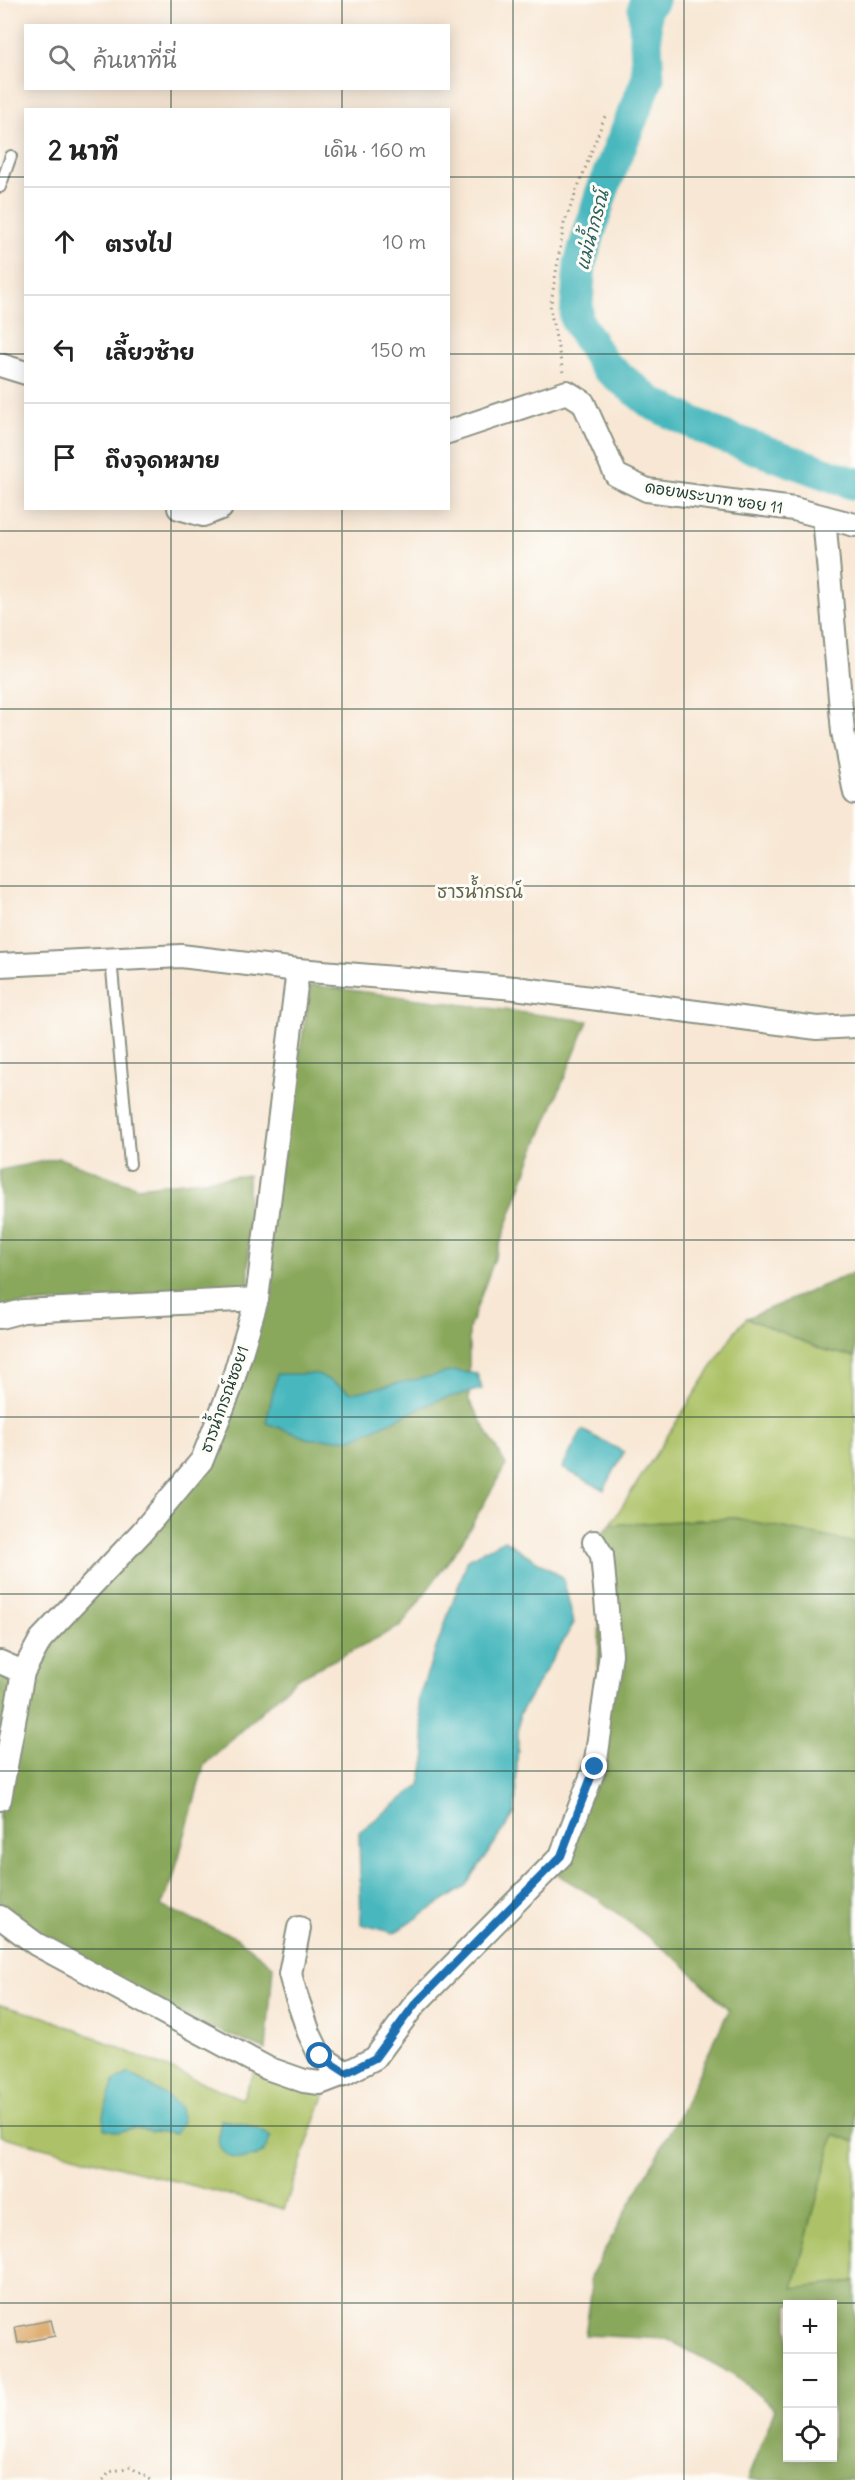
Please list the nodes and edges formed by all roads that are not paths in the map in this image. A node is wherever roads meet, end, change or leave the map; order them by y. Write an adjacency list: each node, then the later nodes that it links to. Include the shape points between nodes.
1 (11, 156): 2 (lane)
2 (0, 187)
3 (0, 365): 4 (street)
4 (24, 372)
5 (450, 431): 8 (street, ดอยพระบาท ซอย 11, via 567,392 583,402 616,475 647,490 794,509)
6 (196, 510): 7 (street)
7 (212, 512)
8 (824, 517): 9 (street, ดอยพระบาท ซอย 11); 10 (street, via 843,732)
9 (855, 525)
10 (855, 793)
11 (111, 958): 12 (street); 13 (street, via 181,956); 15 (lane)
12 (0, 965)
13 (298, 970): 14 (street, via 515,988 817,1028); 16 (street, ธารน้ำกรณ์ซอย1)
14 (855, 1026)
15 (130, 1164)
16 (257, 1299): 17 (street, via 22,1311); 20 (street, ธารน้ำกรณ์ซอย1, via 230,1390 202,1460 141,1533 41,1639)
17 (0, 1317)
18 (594, 1542): 24 (street, via 602,1555 611,1654 595,1767 561,1856 415,2004 375,2058)
19 (0, 1662): 20 (street)
20 (23, 1672): 21 (street, ธารน้ำกรณ์ซอย1)
21 (0, 1799)
22 (0, 1917): 24 (street, via 36,1944 267,2068 320,2083)
23 (298, 1928): 24 (street, via 290,1974 295,1992 320,2056)
24 (346, 2073)

